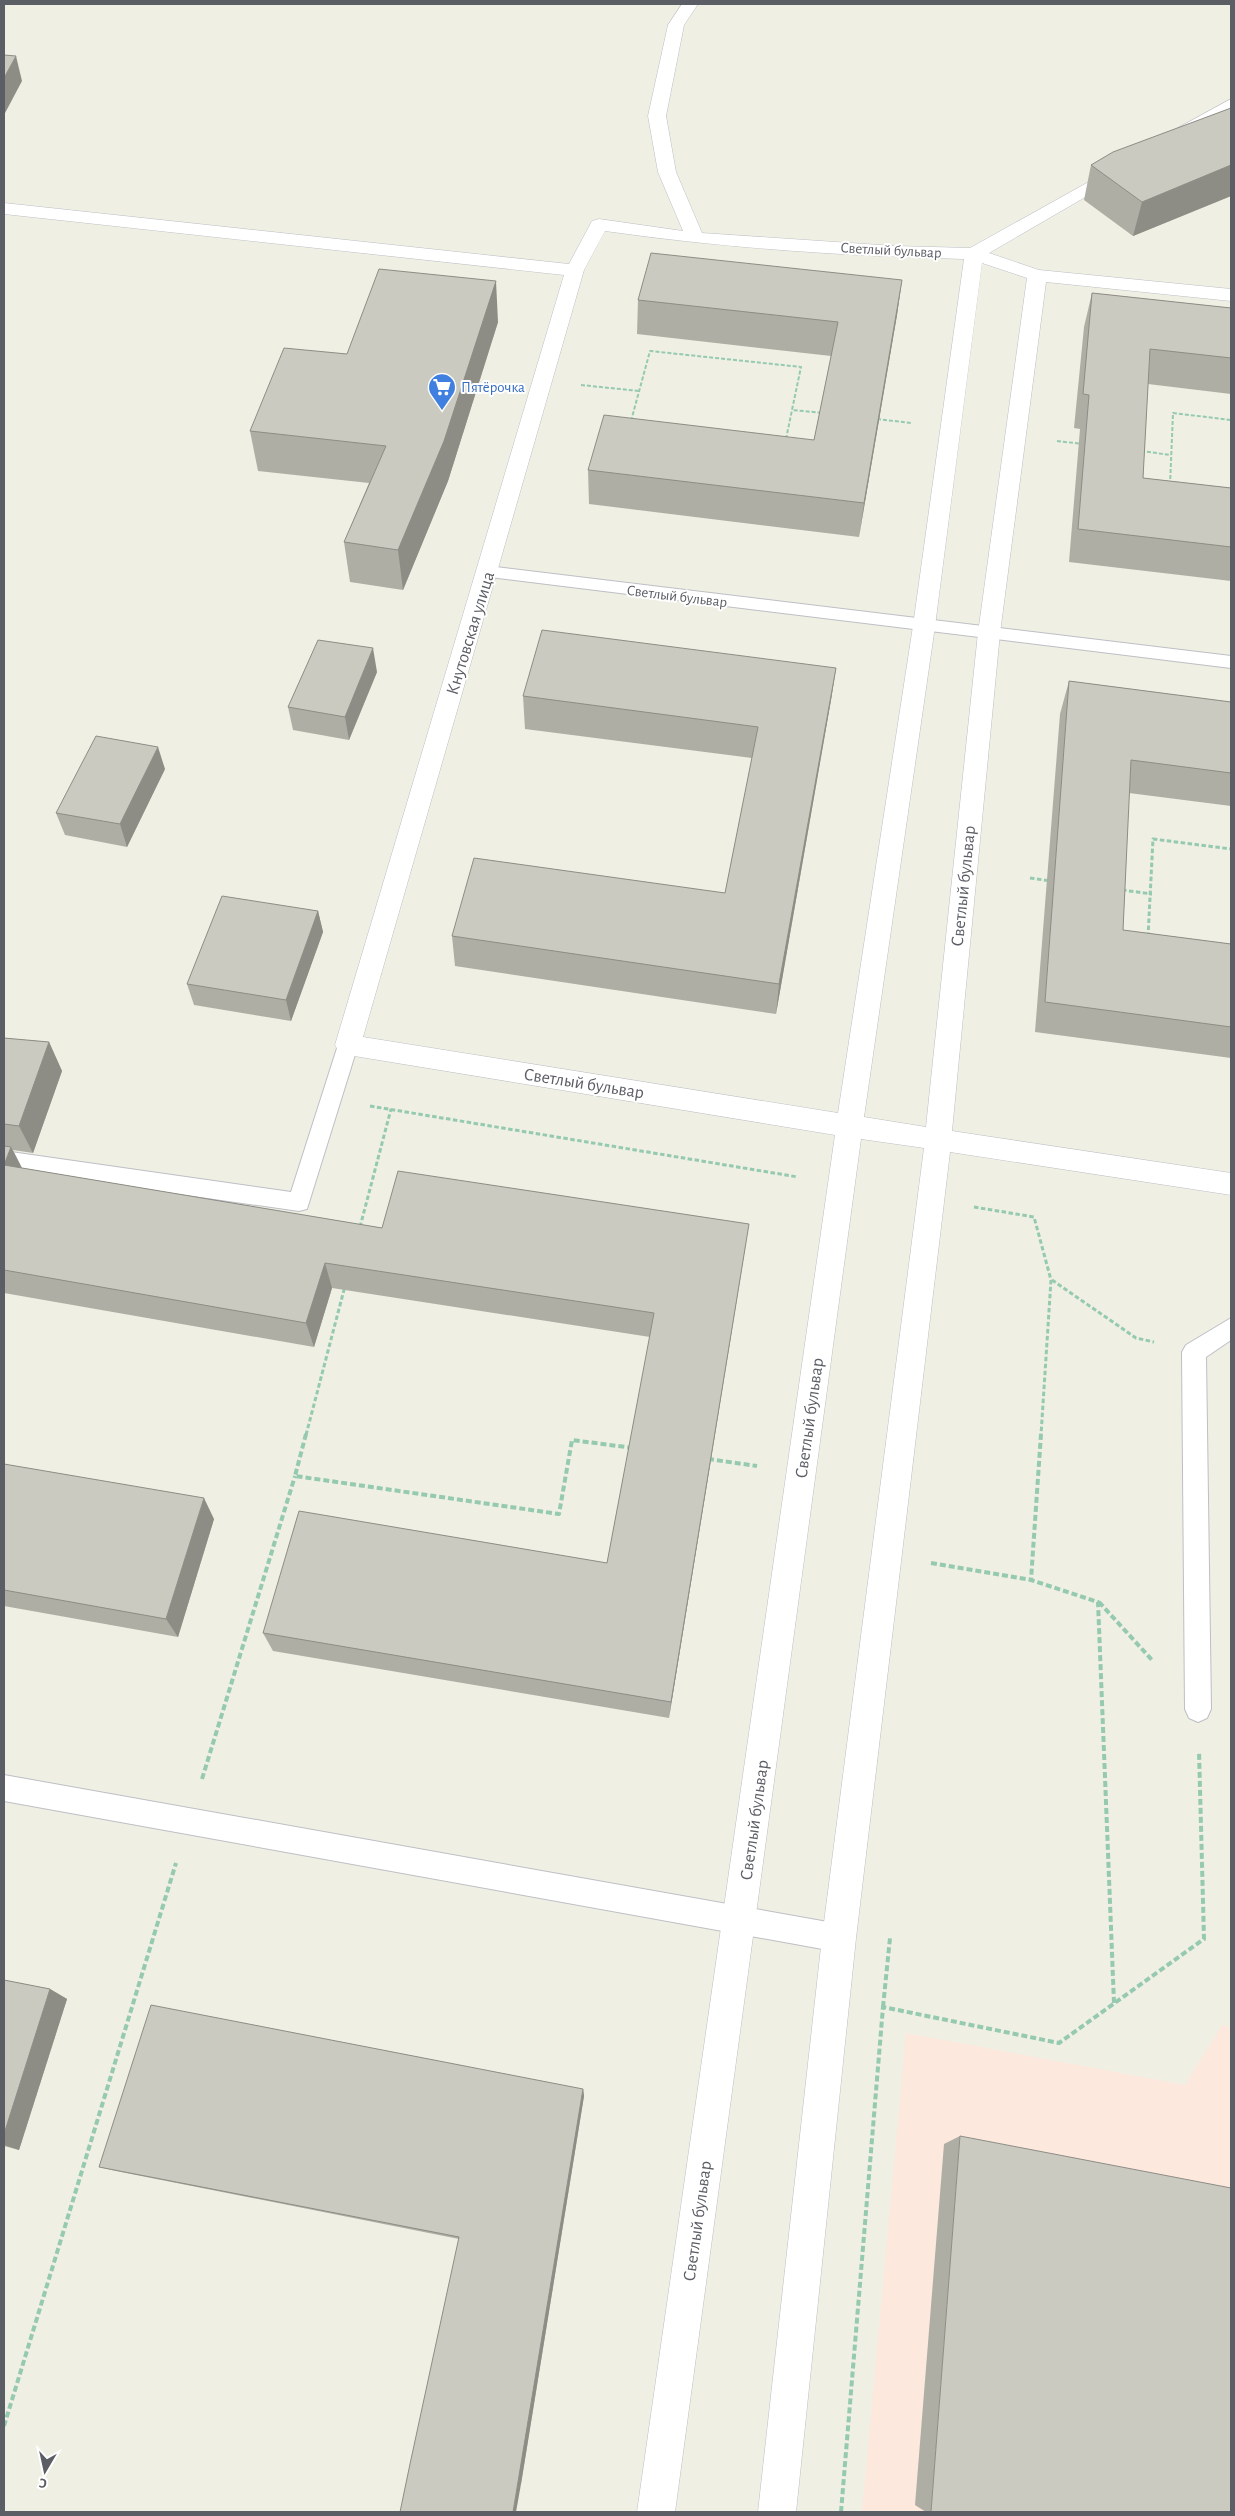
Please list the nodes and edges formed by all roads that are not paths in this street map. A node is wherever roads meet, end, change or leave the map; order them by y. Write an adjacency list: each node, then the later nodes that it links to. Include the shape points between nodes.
1 (690, 4): 7 (street, via 676,25 657,116 667,172)
2 (1231, 104): 3 (street)
3 (1162, 144)
4 (1137, 159): 8 (street)
5 (4, 209): 9 (street)
6 (600, 226): 7 (street, Светлый бульвар); 9 (street, Кнутовская улица)
7 (696, 238): 8 (street, Светлый бульвар, via 895,252)
8 (974, 254): 10 (street, Светлый бульвар); 13 (street, Светлый бульвар)
9 (575, 270): 12 (street, Кнутовская улица)
10 (1037, 275): 11 (street, Светлый бульвар); 14 (street, Светлый бульвар)
11 (1231, 295)
12 (488, 572): 13 (lane, Светлый бульвар); 16 (street, Кнутовская улица)
13 (924, 626): 14 (lane, Светлый бульвар); 17 (street, Светлый бульвар)
14 (989, 633): 15 (lane, Светлый бульвар); 18 (street, Светлый бульвар)
15 (1231, 662)
16 (348, 1045): 17 (street, Светлый бульвар); 19 (lane, via 299,1202)
17 (849, 1126): 18 (street, Светлый бульвар); 24 (street, Светлый бульвар)
18 (938, 1140): 20 (street, Светлый бульвар); 25 (street, Светлый бульвар)
19 (4, 1160)
20 (1231, 1184)
21 (1231, 1328): 22 (lane, via 1194,1352)
22 (1198, 1709)
23 (4, 1788): 24 (lane)
24 (740, 1922): 25 (lane); 26 (street, Светлый бульвар)
25 (839, 1938): 27 (street, Светлый бульвар)
26 (656, 2512)
27 (777, 2512)

